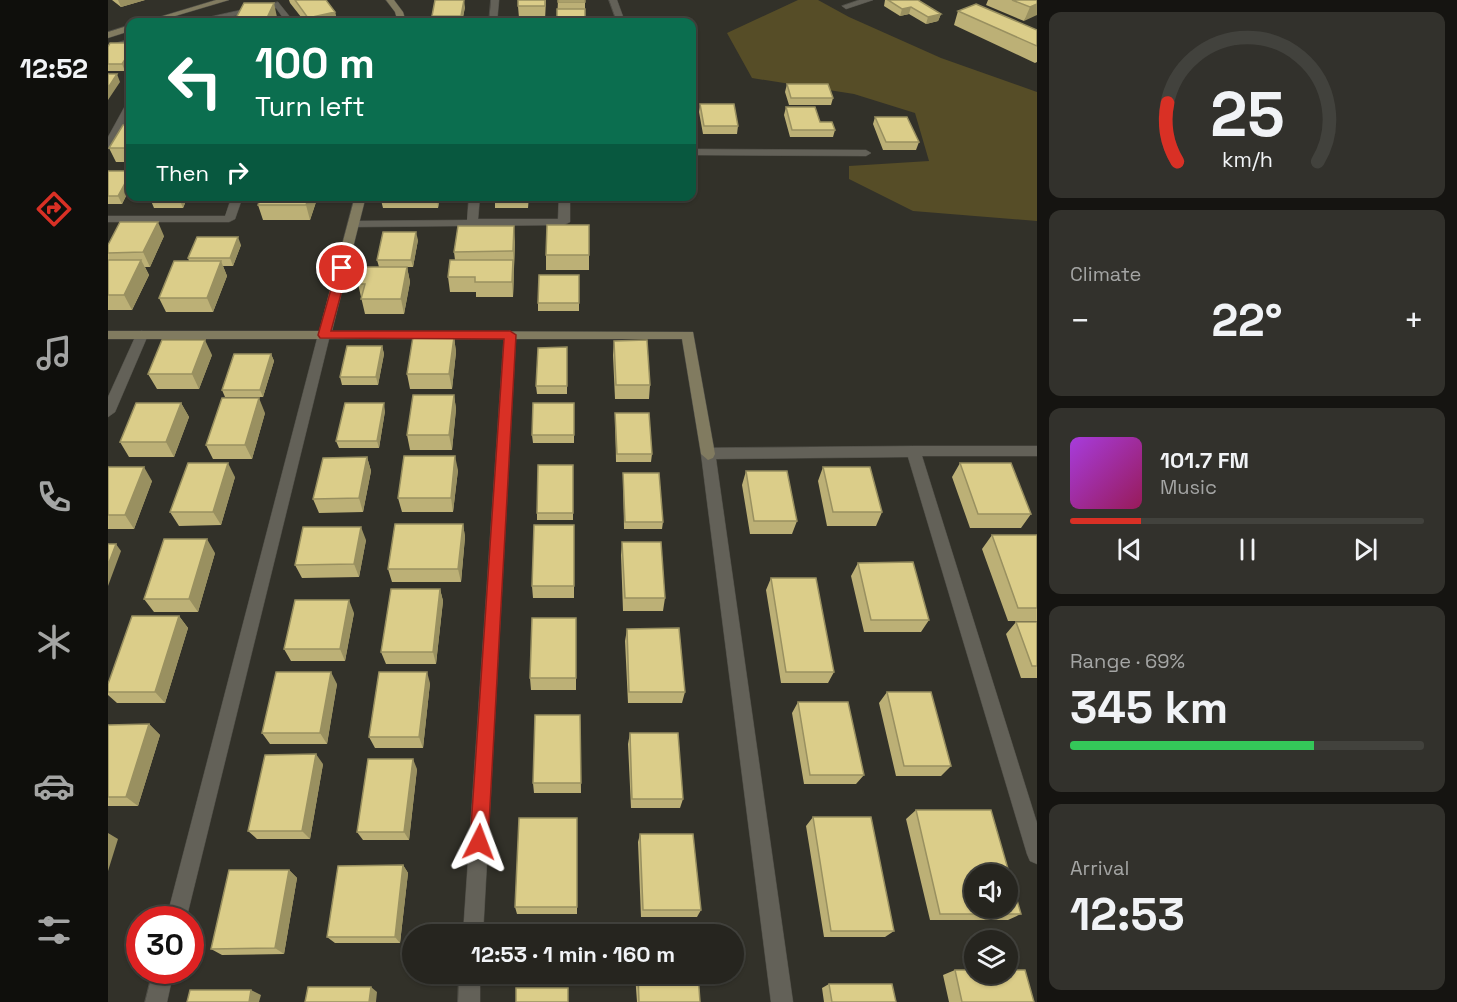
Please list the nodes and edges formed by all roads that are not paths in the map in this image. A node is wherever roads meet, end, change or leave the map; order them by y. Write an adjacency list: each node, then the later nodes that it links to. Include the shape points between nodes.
1 (225, 0): 7 (street)
2 (390, 0): 10 (street)
3 (495, 0): 11 (street)
4 (613, 0): 12 (street)
5 (869, 0): 6 (street)
6 (846, 6)
7 (161, 18)
8 (211, 18): 9 (street, via 278,5)
9 (287, 18)
10 (401, 18)
11 (493, 18)
12 (620, 18)
13 (126, 29): 14 (street)
14 (108, 35)
15 (126, 43): 16 (street)
16 (108, 49)
17 (126, 113): 18 (street)
18 (108, 146)
19 (696, 152): 20 (street)
20 (866, 153)
21 (236, 201): 25 (street, via 229,219)
22 (360, 201): 27 (street)
23 (474, 201): 26 (street)
24 (565, 201): 26 (street, via 564,222)
25 (108, 219)
26 (472, 223): 27 (street)
27 (354, 224): 30 (street)
28 (108, 335): 29 (street)
29 (142, 335): 30 (street); 32 (street)
30 (324, 335): 31 (street); 37 (street)
31 (510, 335): 35 (street, via 688,335); 38 (street)
32 (108, 412)
33 (913, 451): 34 (street); 35 (street); 36 (street)
34 (1037, 451)
35 (708, 454): 43 (street)
36 (1037, 854)
37 (180, 906)
38 (474, 924)
39 (160, 984): 41 (street)
40 (470, 984): 42 (street)
41 (156, 1002)
42 (469, 1002)
43 (782, 1002)

